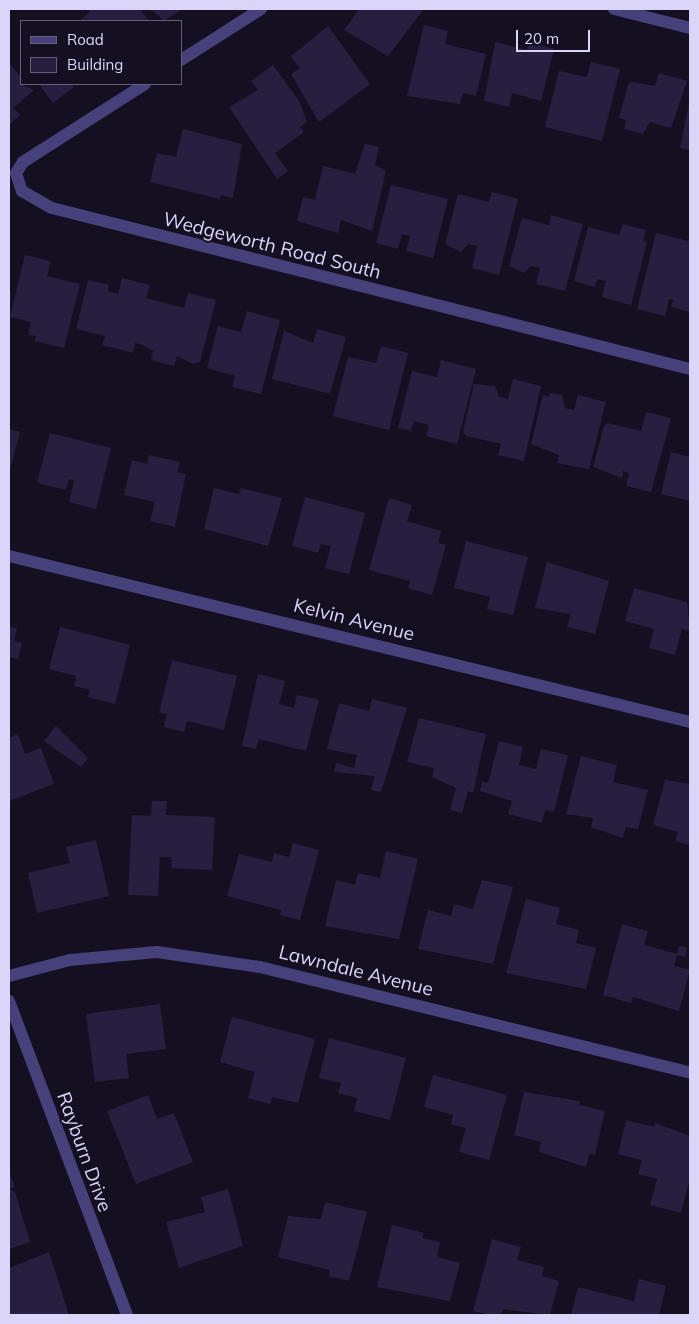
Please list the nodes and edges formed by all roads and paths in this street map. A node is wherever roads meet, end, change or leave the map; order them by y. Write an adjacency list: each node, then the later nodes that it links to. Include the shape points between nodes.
1 (261, 9): 4 (street)
2 (614, 9): 3 (street)
3 (690, 28)
4 (182, 59)
5 (143, 85): 6 (street, Wedgeworth Road South, via 22,162 16,173 22,192 52,208)
6 (690, 369)
7 (9, 556): 8 (street, Kelvin Avenue)
8 (690, 722)
9 (9, 976): 11 (street, Lawndale Avenue, via 117,953 175,955 260,967)
10 (9, 1001): 12 (street, Rayburn Drive)
11 (690, 1073)
12 (127, 1315)

